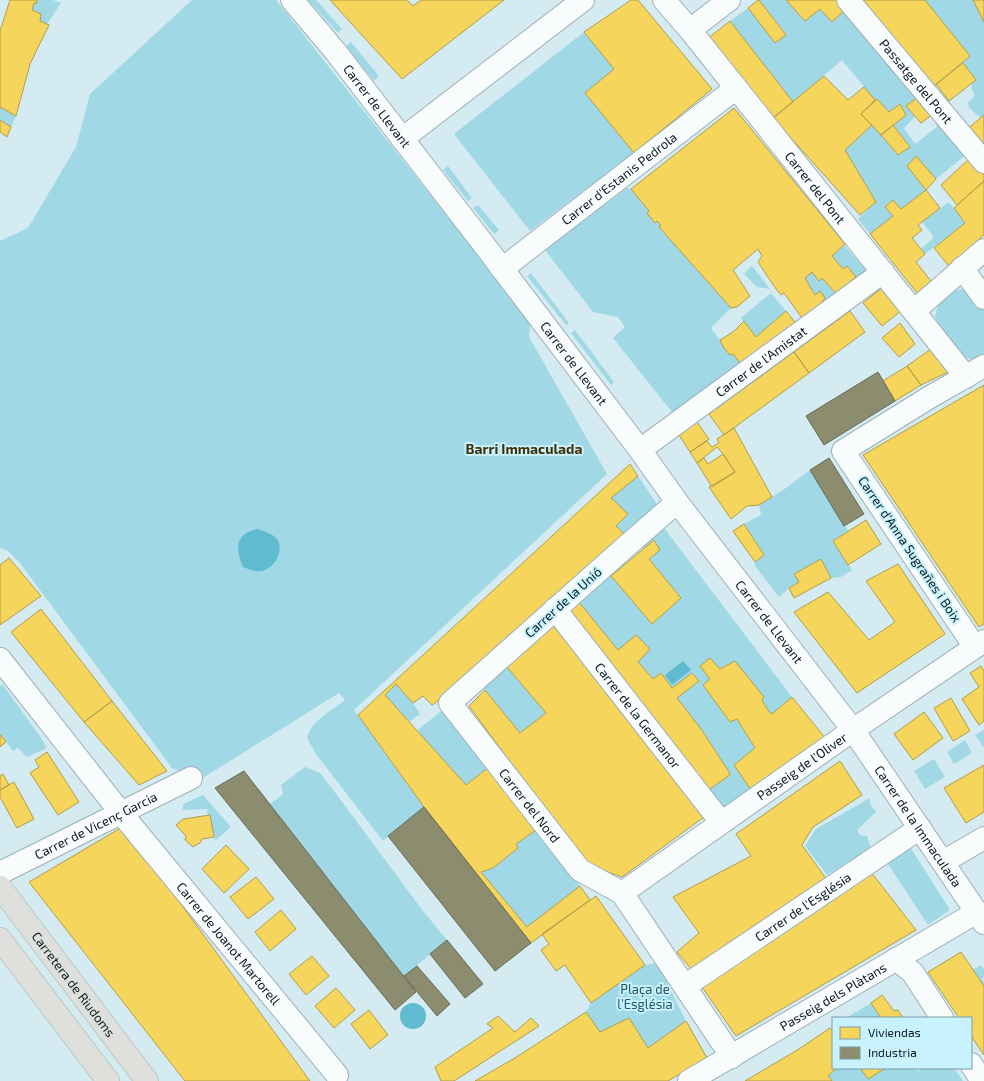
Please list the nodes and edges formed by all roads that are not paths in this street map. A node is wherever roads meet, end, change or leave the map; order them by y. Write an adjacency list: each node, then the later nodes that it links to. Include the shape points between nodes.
1 (292, 0): 8 (street, Carrer de Llevant, via 335,51)
2 (583, 0): 8 (street)
3 (664, 0): 6 (street, Carrer del Pont)
4 (729, 0): 6 (street)
5 (848, 0): 9 (street, Passatge del Pont)
6 (690, 30): 7 (street, Carrer del Pont)
7 (736, 88): 12 (street, Carrer d'Estanis Pedrola); 13 (street, Carrer del Pont)
8 (402, 139): 12 (street, Carrer de Llevant)
9 (984, 162)
10 (984, 250): 11 (street)
11 (962, 268): 14 (street); 15 (street)
12 (502, 269): 17 (street, Carrer de Llevant)
13 (883, 272): 15 (street, Carrer del Pont); 17 (street, Carrer de l'Amistat)
14 (984, 298)
15 (914, 311): 16 (street, Carrer del Pont)
16 (975, 371): 20 (street, Carrer d'Anna Sugrañes i Boix, via 843,451)
17 (640, 450): 18 (street, Carrer de Llevant)
18 (677, 502): 19 (street, Carrer de la Unió); 23 (street, Carrer de Llevant)
19 (555, 609): 22 (street, Carrer de la Unió); 26 (street, Carrer de la Germanor)
20 (980, 644): 23 (street, Passeig de l'Oliver)
21 (0, 659): 25 (street, Carrer de Joanot Martorell)
22 (450, 703): 32 (street, Carrer del Nord, via 580,870)
23 (853, 730): 26 (street, Passeig de l'Oliver); 27 (street, Carrer de la Immaculada)
24 (191, 778): 25 (street, Carrer de Vicenç Garcia)
25 (121, 813): 30 (street, Carrer de Vicenç Garcia); 40 (street, Carrer de Joanot Martorell)
26 (721, 822): 32 (street, Passeig de l'Oliver)
27 (920, 828): 29 (street, Carrer de la Immaculada); 36 (street, Carrer de l'Església)
28 (984, 838): 29 (street)
29 (943, 862): 33 (street, Carrer de la Immaculada)
30 (0, 873)
31 (0, 887): 42 (main road, Carretera de Riudoms)
32 (622, 893): 36 (street)
33 (980, 918): 35 (street, Passeig dels Plàtans)
34 (0, 938): 41 (main road)
35 (896, 959): 37 (street, via 913,973); 38 (street, Passeig dels Plàtans)
36 (685, 986): 38 (street)
37 (941, 1017)
38 (732, 1057): 43 (street, Passeig dels Plàtans)
39 (972, 1066): 44 (street)
40 (337, 1074)
41 (108, 1081)
42 (147, 1081)
43 (689, 1081)
44 (982, 1081)

